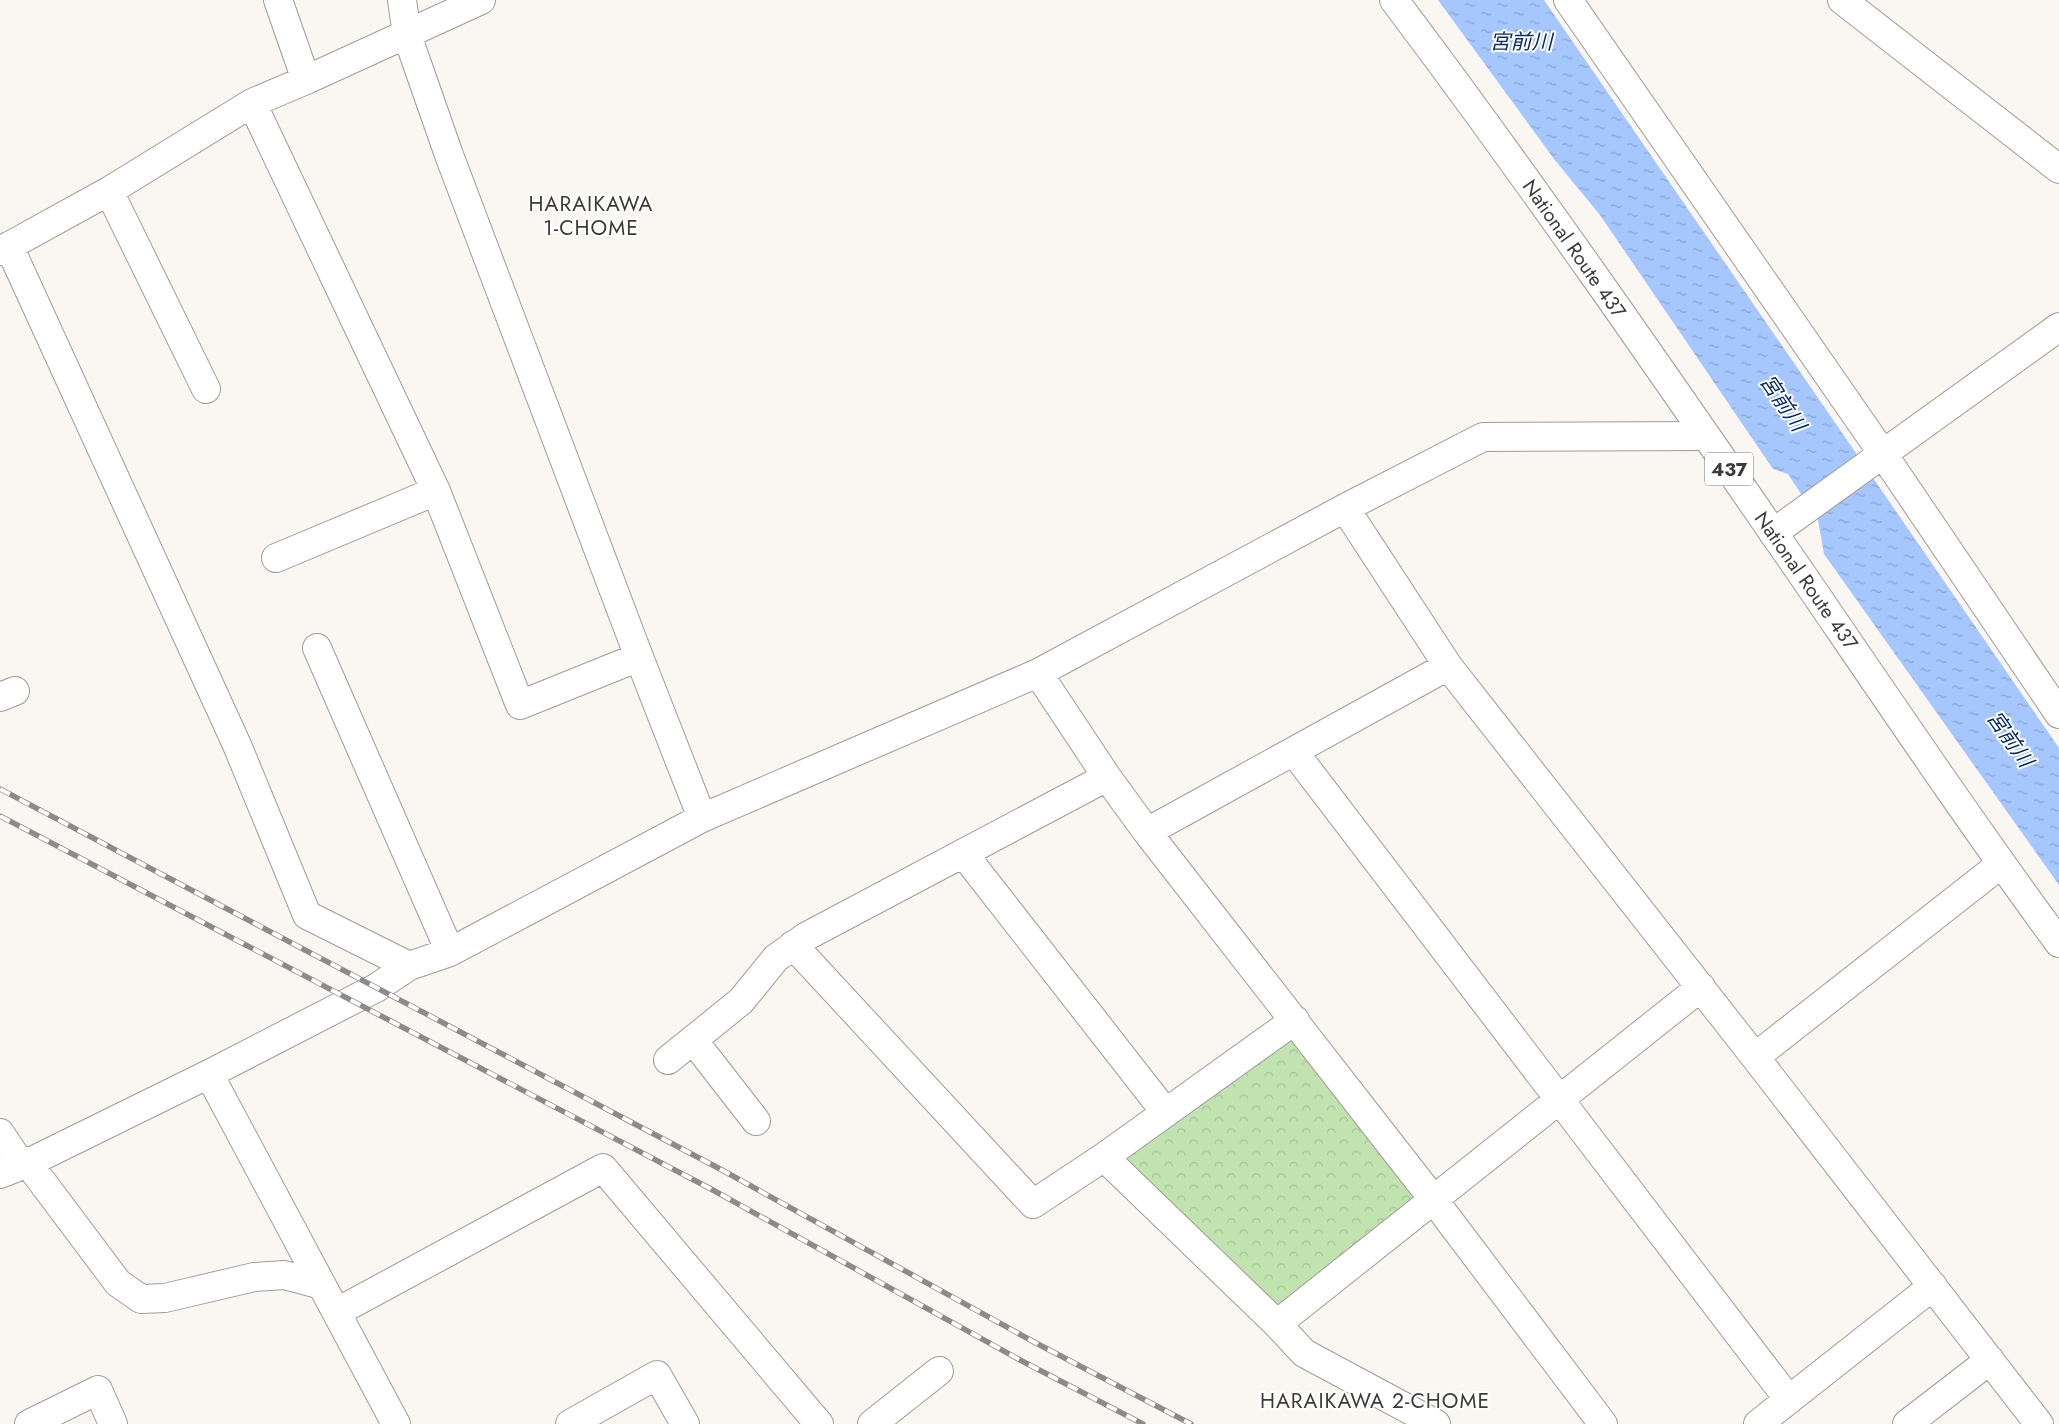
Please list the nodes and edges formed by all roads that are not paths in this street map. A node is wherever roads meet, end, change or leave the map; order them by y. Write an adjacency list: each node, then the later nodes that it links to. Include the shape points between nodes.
1 (278, 0): 8 (main road)
2 (402, 0): 7 (main road)
3 (481, 0): 7 (main road)
4 (1394, 0): 15 (main road, National Route 437 / 437)
5 (1568, 0): 16 (main road)
6 (1853, 3): 10 (main road)
7 (407, 35): 8 (main road); 22 (main road, via 449,155)
8 (306, 80): 9 (main road)
9 (252, 103): 11 (main road); 17 (main road)
10 (2059, 169)
11 (109, 191): 12 (main road); 14 (main road)
12 (5, 248): 35 (main road, via 238,745 307,915)
13 (2059, 327): 16 (main road)
14 (206, 389)
15 (1706, 436): 18 (main road, via 1483,437); 19 (main road, National Route 437 / 437)
16 (1877, 459): 19 (main road); 25 (main road)
17 (436, 491): 20 (main road); 22 (main road, via 520,705)
18 (1345, 508): 23 (main road); 24 (main road)
19 (1773, 533): 31 (main road, National Route 437 / 437)
20 (276, 558)
21 (316, 648): 34 (main road)
22 (639, 657): 28 (main road)
23 (1448, 666): 26 (main road); 36 (main road)
24 (1038, 673): 27 (main road); 28 (main road)
25 (2059, 714)
26 (1294, 752): 29 (main road); 42 (main road)
27 (1107, 777): 29 (main road); 30 (main road)
28 (702, 818): 34 (main road)
29 (1147, 832): 37 (main road)
30 (963, 853): 33 (main road); 43 (main road)
31 (2001, 864): 32 (main road, National Route 437 / 437); 39 (main road)
32 (2059, 943)
33 (793, 945): 38 (main road, via 776,958 741,1001); 46 (main road, via 1033,1204)
34 (450, 952): 35 (main road)
35 (409, 966): 41 (main road, via 376,988)
36 (1701, 987): 39 (main road); 42 (main road)
37 (1295, 1020): 43 (main road); 49 (main road)
38 (692, 1040): 40 (main road); 44 (main road)
39 (1755, 1056): 51 (main road)
40 (668, 1060)
41 (209, 1074): 47 (main road); 50 (main road)
42 (1559, 1100): 49 (main road); 56 (main road)
43 (1166, 1113): 46 (main road)
44 (756, 1121)
45 (0, 1133): 47 (main road, via 16,1157)
46 (1104, 1157): 53 (main road)
47 (28, 1163): 48 (main road); 50 (main road, via 118,1283 141,1299 165,1298 254,1276 284,1275)
48 (0, 1174)
49 (1433, 1199): 53 (main road); 65 (main road)
50 (322, 1285): 52 (main road)
51 (1933, 1286): 54 (main road); 56 (main road)
52 (338, 1312): 59 (main road); 62 (main road, via 603,1168)
53 (1277, 1324): 64 (main road, via 1304,1353)
54 (1990, 1360): 67 (main road); 68 (main road)
55 (939, 1371): 63 (main road)
56 (1788, 1400): 66 (main road)
57 (29, 1424): 58 (main road, via 98,1390)
58 (113, 1424)
59 (396, 1424)
60 (570, 1424): 61 (main road, via 657,1375)
61 (685, 1424)
62 (819, 1424)
63 (872, 1424)
64 (1436, 1424)
65 (1603, 1424)
66 (1758, 1424)
67 (1907, 1424)
68 (2039, 1424)

